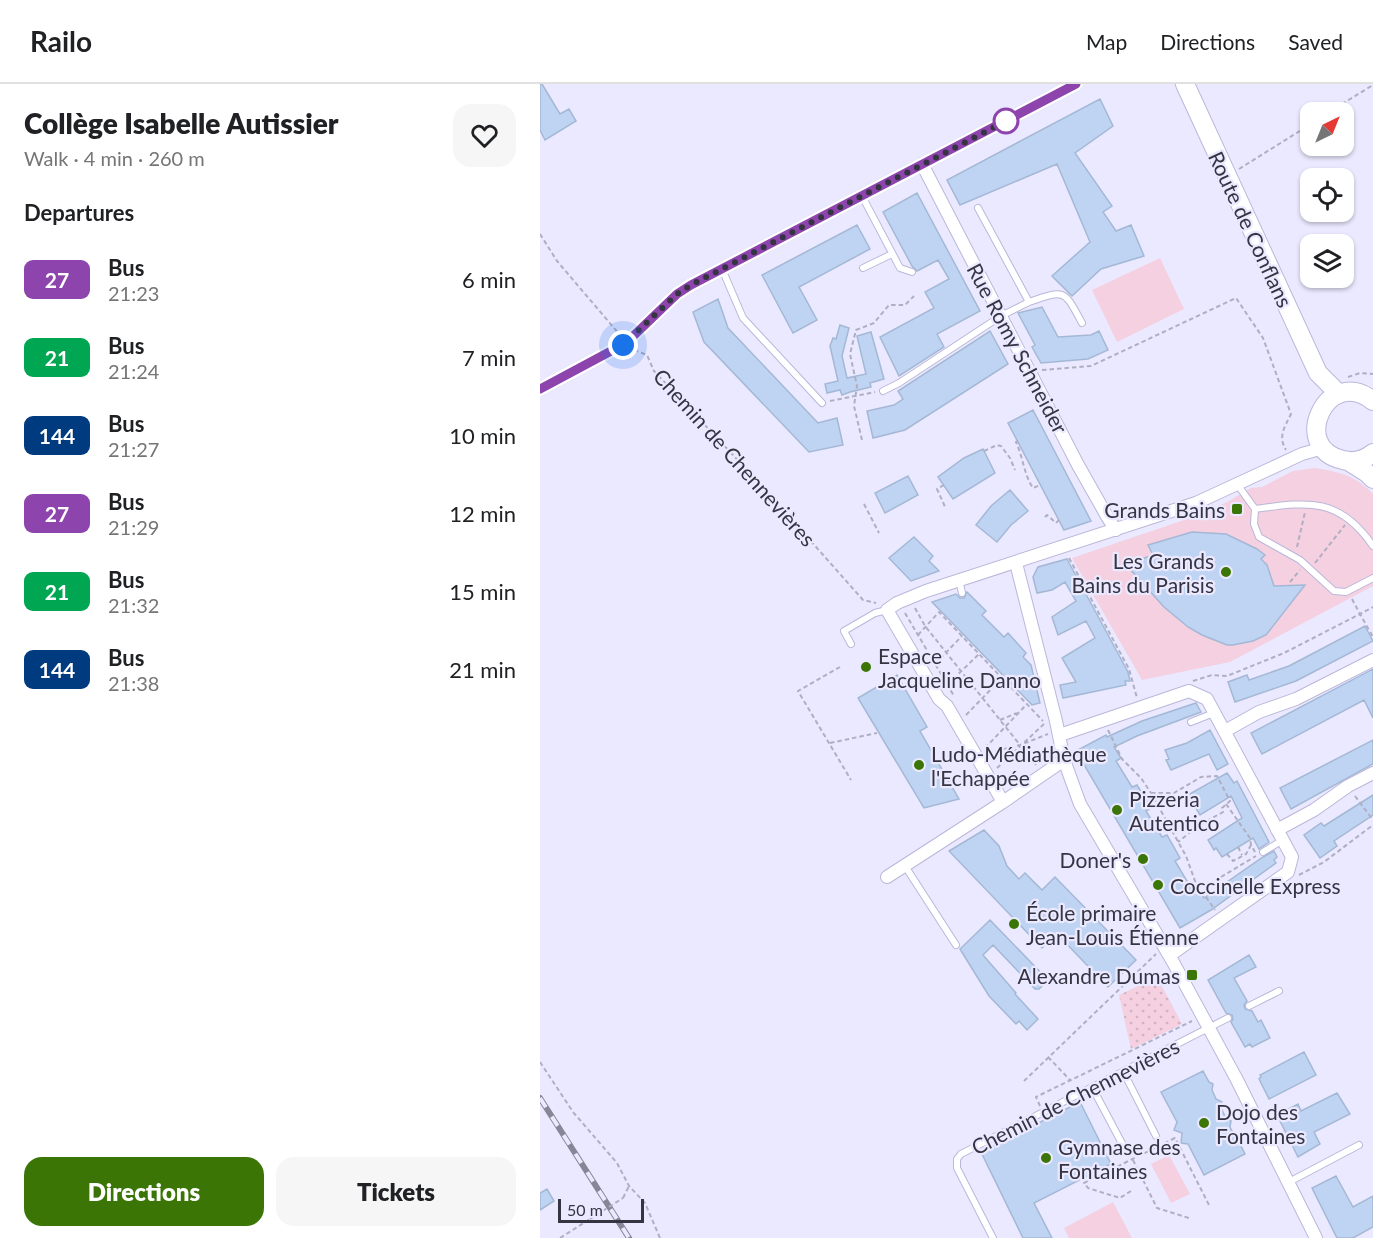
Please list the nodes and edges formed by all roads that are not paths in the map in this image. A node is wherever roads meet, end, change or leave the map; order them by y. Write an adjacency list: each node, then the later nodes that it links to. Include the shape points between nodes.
1 (1076, 84): 3 (street)
2 (1185, 84): 13 (main road, Route de Conflans)
3 (922, 165): 4 (street); 11 (street, Rue Romy Schneider)
4 (862, 196): 6 (lane); 7 (street)
5 (978, 208): 10 (lane)
6 (892, 254): 8 (lane); 9 (lane, via 900,268)
7 (722, 268): 15 (street, via 677,294 626,343); 18 (lane, via 743,318)
8 (863, 268)
9 (912, 272)
10 (1029, 302): 11 (lane); 12 (lane, via 1053,293 1062,294 1068,297)
11 (1001, 316): 16 (lane); 26 (street, Rue Romy Schneider)
12 (1082, 323)
13 (1318, 373): 14 (main road, Route de Conflans); 19 (main road, Route de Conflans)
14 (1342, 387): 17 (main road); 19 (main road)
15 (540, 389)
16 (883, 391)
17 (1372, 398)
18 (822, 403)
19 (1321, 409): 20 (main road, Route de Conflans, via 1317,417)
20 (1320, 441): 22 (main road, via 1330,455); 24 (street, via 1302,454)
21 (1373, 453): 22 (main road)
22 (1348, 461): 23 (main road)
23 (1373, 479)
24 (1236, 484): 25 (lane); 26 (street, via 1196,503)
25 (1255, 509): 27 (lane, via 1308,504 1334,510); 29 (lane, via 1254,524 1259,537 1295,558 1334,591 1348,591)
26 (1116, 530): 28 (street)
27 (1373, 546)
28 (1016, 563): 30 (street); 38 (street)
29 (1373, 578)
30 (959, 580): 31 (lane); 32 (street)
31 (962, 593)
32 (892, 606): 33 (lane, via 844,631); 41 (street, via 939,699 947,706)
33 (851, 644)
34 (1373, 660): 37 (street)
35 (1215, 712): 36 (lane); 37 (street); 38 (street, via 1207,699 1189,691)
36 (1191, 722)
37 (1226, 731): 42 (street)
38 (1060, 735): 39 (street)
39 (1064, 760): 41 (street); 47 (street, via 1080,804)
40 (1373, 773): 42 (street, via 1348,786)
41 (1004, 802): 44 (street)
42 (1280, 835): 43 (lane); 47 (street, via 1292,856 1288,872 1222,920)
43 (1263, 852)
44 (905, 866): 45 (street); 46 (lane)
45 (887, 878)
46 (956, 945)
47 (1165, 952): 51 (street)
48 (1279, 991): 49 (lane)
49 (1249, 1006)
50 (1228, 1018): 51 (lane, Chemin de Chennevières)
51 (1204, 1031): 52 (lane, Chemin de Chennevières); 57 (street)
52 (1123, 1071): 53 (lane, Chemin de Chennevières); 54 (lane)
53 (1092, 1087): 56 (lane); 58 (lane, Chemin de Chennevières, via 957,1159 957,1168)
54 (1156, 1136)
55 (1359, 1145): 57 (lane)
56 (1126, 1151)
57 (1289, 1182): 59 (street)
58 (993, 1238)
59 (1316, 1238)

